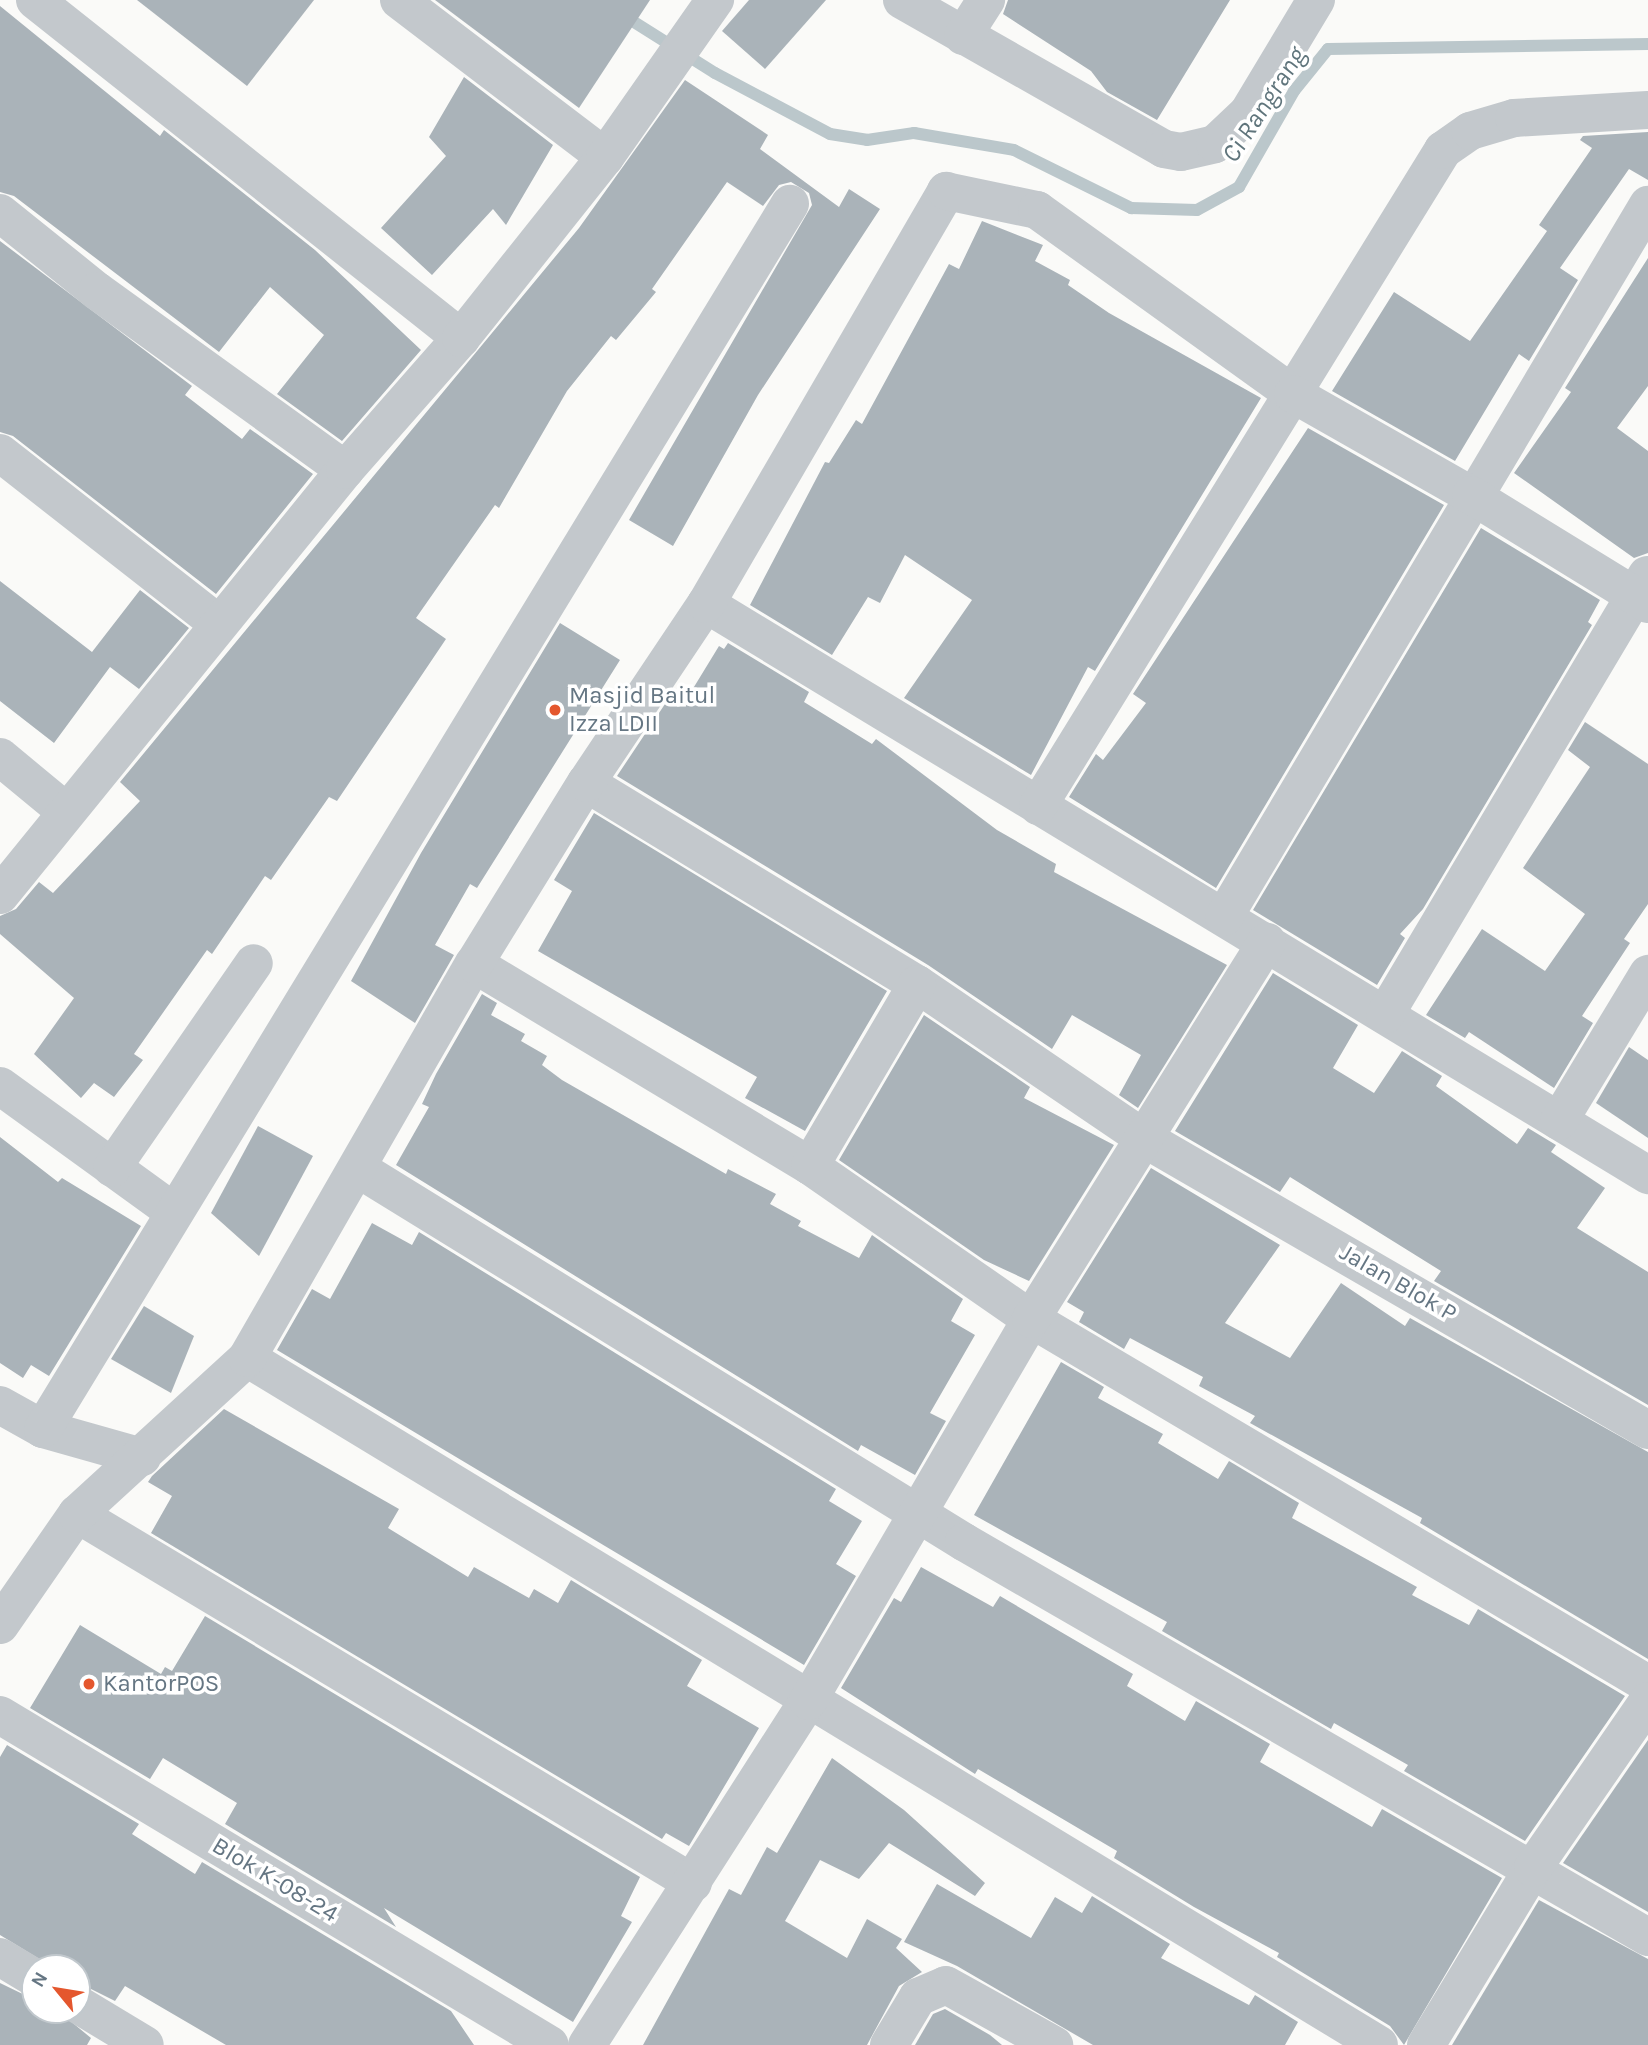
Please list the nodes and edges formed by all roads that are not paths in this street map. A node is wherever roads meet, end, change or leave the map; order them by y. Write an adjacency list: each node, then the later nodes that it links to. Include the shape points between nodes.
1 (35, 0): 13 (street)
2 (399, 0): 9 (street)
3 (715, 0): 9 (street)
4 (902, 0): 7 (street)
5 (986, 0): 7 (street)
6 (1316, 0): 7 (street, via 1248,113 1215,144 1200,150 1164,149)
7 (963, 36)
8 (1648, 110): 14 (street, via 1514,118 1455,140 1430,166)
9 (605, 157): 13 (street)
10 (790, 204): 40 (street)
11 (1648, 205): 17 (street)
12 (0, 213): 16 (street, via 97,291)
13 (461, 338): 16 (street)
14 (1293, 394): 17 (street); 19 (street, via 1037,210 946,191); 23 (street)
15 (0, 453): 20 (street)
16 (345, 470): 20 (street)
17 (1471, 495): 18 (street); 26 (street)
18 (1643, 591): 32 (street)
19 (706, 604): 22 (street); 23 (street)
20 (219, 624): 24 (street)
21 (0, 757): 24 (street)
22 (586, 783): 29 (street); 31 (street, Jalan Blok P)
23 (1038, 806): 26 (street)
24 (64, 810): 25 (street)
25 (0, 895)
26 (1224, 917): 27 (street)
27 (1267, 942): 32 (street); 35 (street)
28 (254, 963): 37 (street)
29 (474, 964): 36 (street); 38 (street)
30 (1648, 974): 34 (street)
31 (917, 984): 35 (street, Jalan Blok P); 36 (street)
32 (1385, 1015): 34 (street)
33 (0, 1086): 37 (street)
34 (1559, 1121): 39 (street)
35 (1145, 1139): 41 (street); 45 (street, Jalan Blok P)
36 (810, 1166): 41 (street)
37 (112, 1168): 40 (street)
38 (357, 1168): 42 (street); 47 (street)
39 (1648, 1175)
40 (174, 1212): 44 (street)
41 (1031, 1319): 47 (street); 50 (street)
42 (247, 1358): 46 (street); 51 (street)
43 (0, 1405): 44 (street)
44 (43, 1429): 46 (street)
45 (1648, 1430)
46 (142, 1457): 48 (street)
47 (916, 1513): 51 (street); 54 (street)
48 (77, 1514): 49 (street); 55 (street)
49 (0, 1625)
50 (1648, 1684)
51 (808, 1701): 55 (street); 65 (street)
52 (1648, 1701): 54 (street)
53 (0, 1715): 61 (street, Blok K-08-24)
54 (1533, 1868): 56 (street); 66 (street)
55 (693, 1883): 62 (street)
56 (1648, 1937)
57 (0, 1957): 58 (street)
58 (21, 1970)
59 (91, 2012): 60 (street)
60 (145, 2045)
61 (551, 2045)
62 (587, 2045)
63 (889, 2045): 64 (street, via 918,1997 946,1985)
64 (1054, 2045)
65 (1379, 2045)
66 (1426, 2045)

